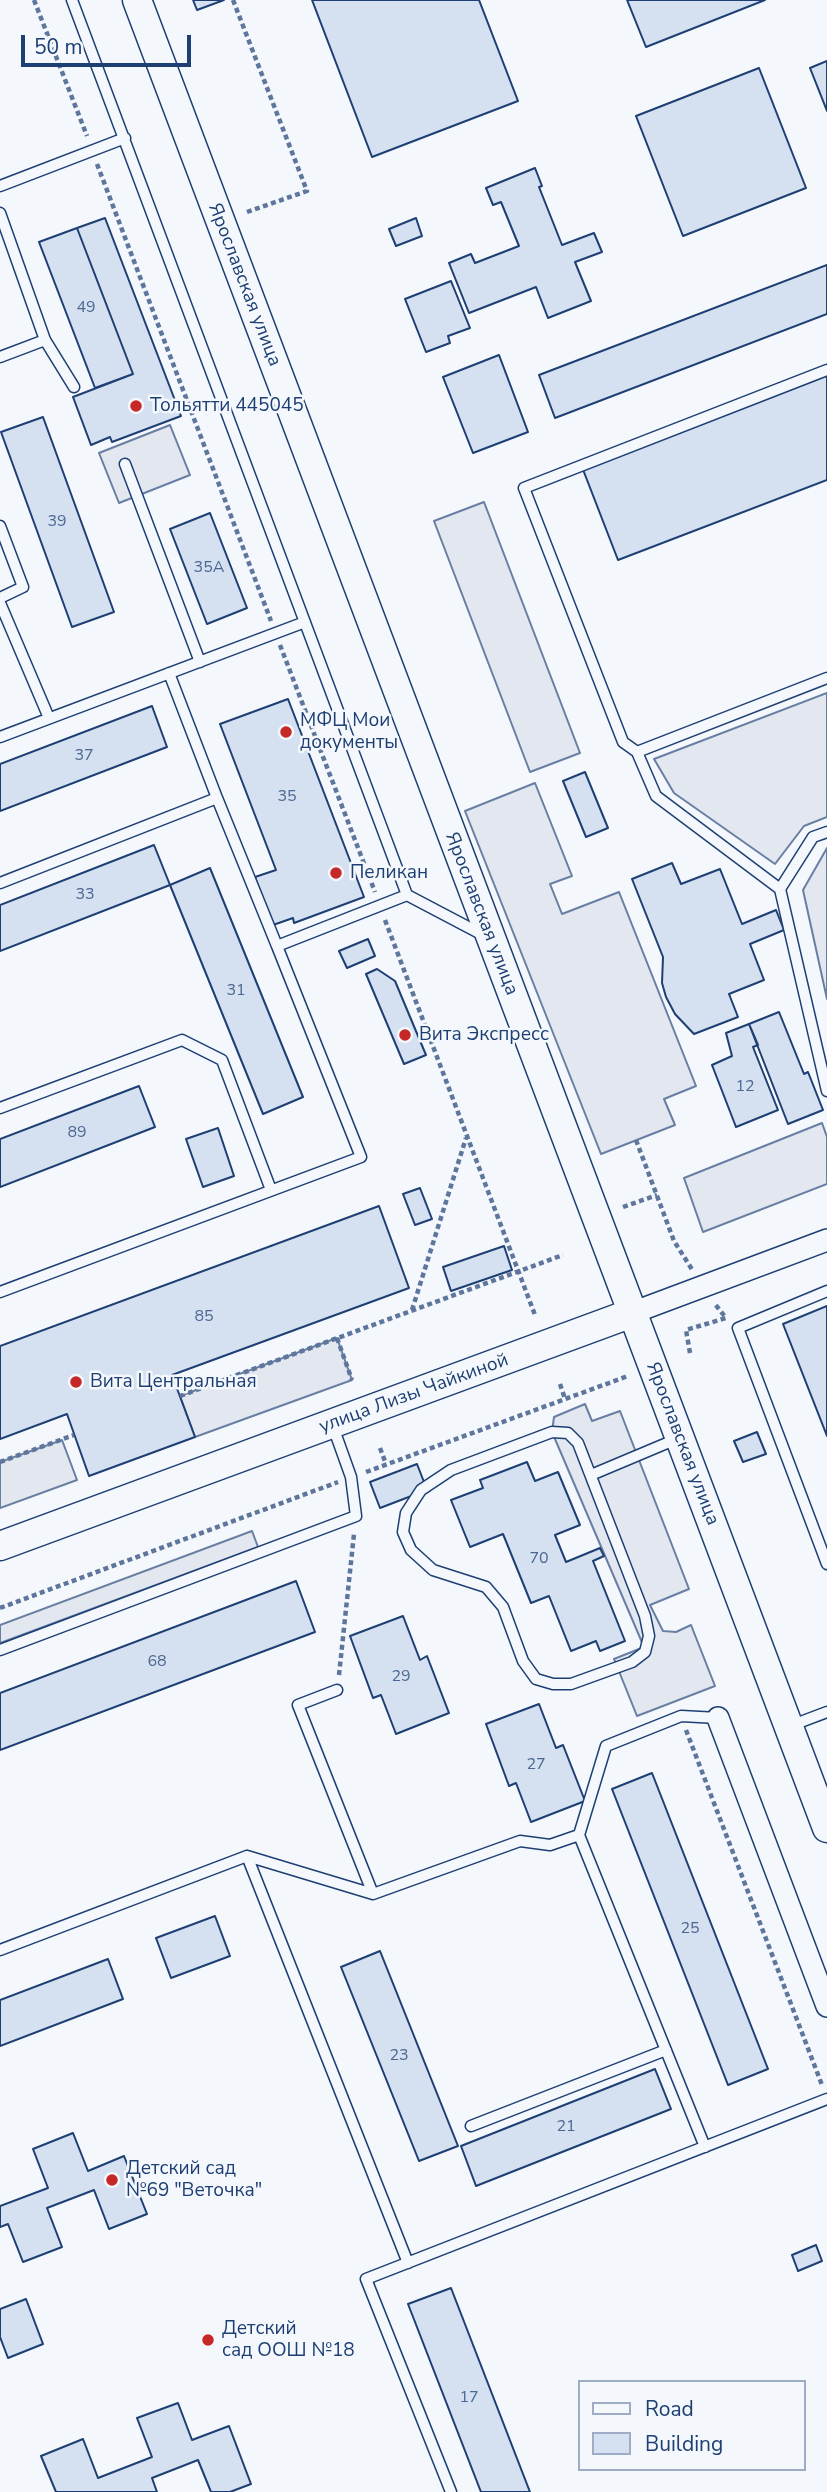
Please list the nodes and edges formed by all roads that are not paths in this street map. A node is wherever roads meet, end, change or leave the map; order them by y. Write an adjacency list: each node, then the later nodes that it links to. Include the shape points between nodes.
1 (72, 0): 3 (lane)
2 (137, 0): 25 (main road, Ярославская улица)
3 (125, 138): 4 (lane); 13 (lane)
4 (0, 186)
5 (0, 213): 6 (lane)
6 (45, 340): 7 (lane); 9 (lane)
7 (0, 356)
8 (827, 370): 19 (lane, via 524,488 623,741)
9 (74, 387)
10 (125, 464): 14 (lane)
11 (0, 526): 12 (lane, via 23,587)
12 (0, 600): 17 (lane)
13 (305, 622): 14 (lane); 24 (lane)
14 (200, 662): 15 (lane)
15 (169, 673): 17 (lane); 20 (lane)
16 (827, 678): 19 (lane)
17 (50, 718): 18 (lane)
18 (0, 737)
19 (637, 752): 23 (lane, via 656,796)
20 (217, 798): 22 (lane); 26 (lane)
21 (827, 832): 23 (lane, via 813,837)
22 (0, 883)
23 (780, 889): 27 (lane)
24 (407, 895): 25 (lane); 26 (lane)
25 (491, 939): 33 (main road, Ярославская улица)
26 (277, 946): 29 (lane, via 361,1157)
27 (826, 1085)
28 (0, 1108): 29 (lane, via 182,1040 222,1060)
29 (271, 1190): 32 (lane)
30 (827, 1240): 33 (street, улица Лизы Чайкиной)
31 (827, 1291): 38 (lane, via 738,1328)
32 (0, 1292)
33 (632, 1313): 34 (main road, улица Лизы Чайкиной); 35 (main road, Ярославская улица)
34 (332, 1424): 37 (main road, улица Лизы Чайкиной); 39 (lane, via 351,1477 356,1516)
35 (679, 1438): 36 (lane); 43 (main road, Ярославская улица)
36 (591, 1475): 36 (lane, via 578,1443 568,1433 552,1432 450,1470 421,1490 405,1513 403,1532 411,1550 433,1570 486,1587 503,1607 523,1661 536,1678 553,1684 571,1684 632,1662 645,1652 649,1636)
37 (0, 1546)
38 (827, 1564)
39 (0, 1650)
40 (337, 1690): 47 (lane, via 298,1705)
41 (827, 1712): 43 (lane)
42 (718, 1718): 45 (lane, via 681,1716 606,1746); 49 (street)
43 (789, 1727): 44 (main road, Ярославская улица)
44 (827, 1828)
45 (579, 1835): 47 (lane, via 550,1845 520,1841); 50 (lane)
46 (247, 1856): 47 (lane); 48 (lane); 54 (lane)
47 (373, 1894)
48 (0, 1950)
49 (827, 2006)
50 (666, 2050): 52 (lane); 53 (lane)
51 (827, 2099): 53 (lane)
52 (471, 2126)
53 (705, 2147): 54 (lane)
54 (408, 2263): 55 (lane, via 366,2279)
55 (451, 2492)

